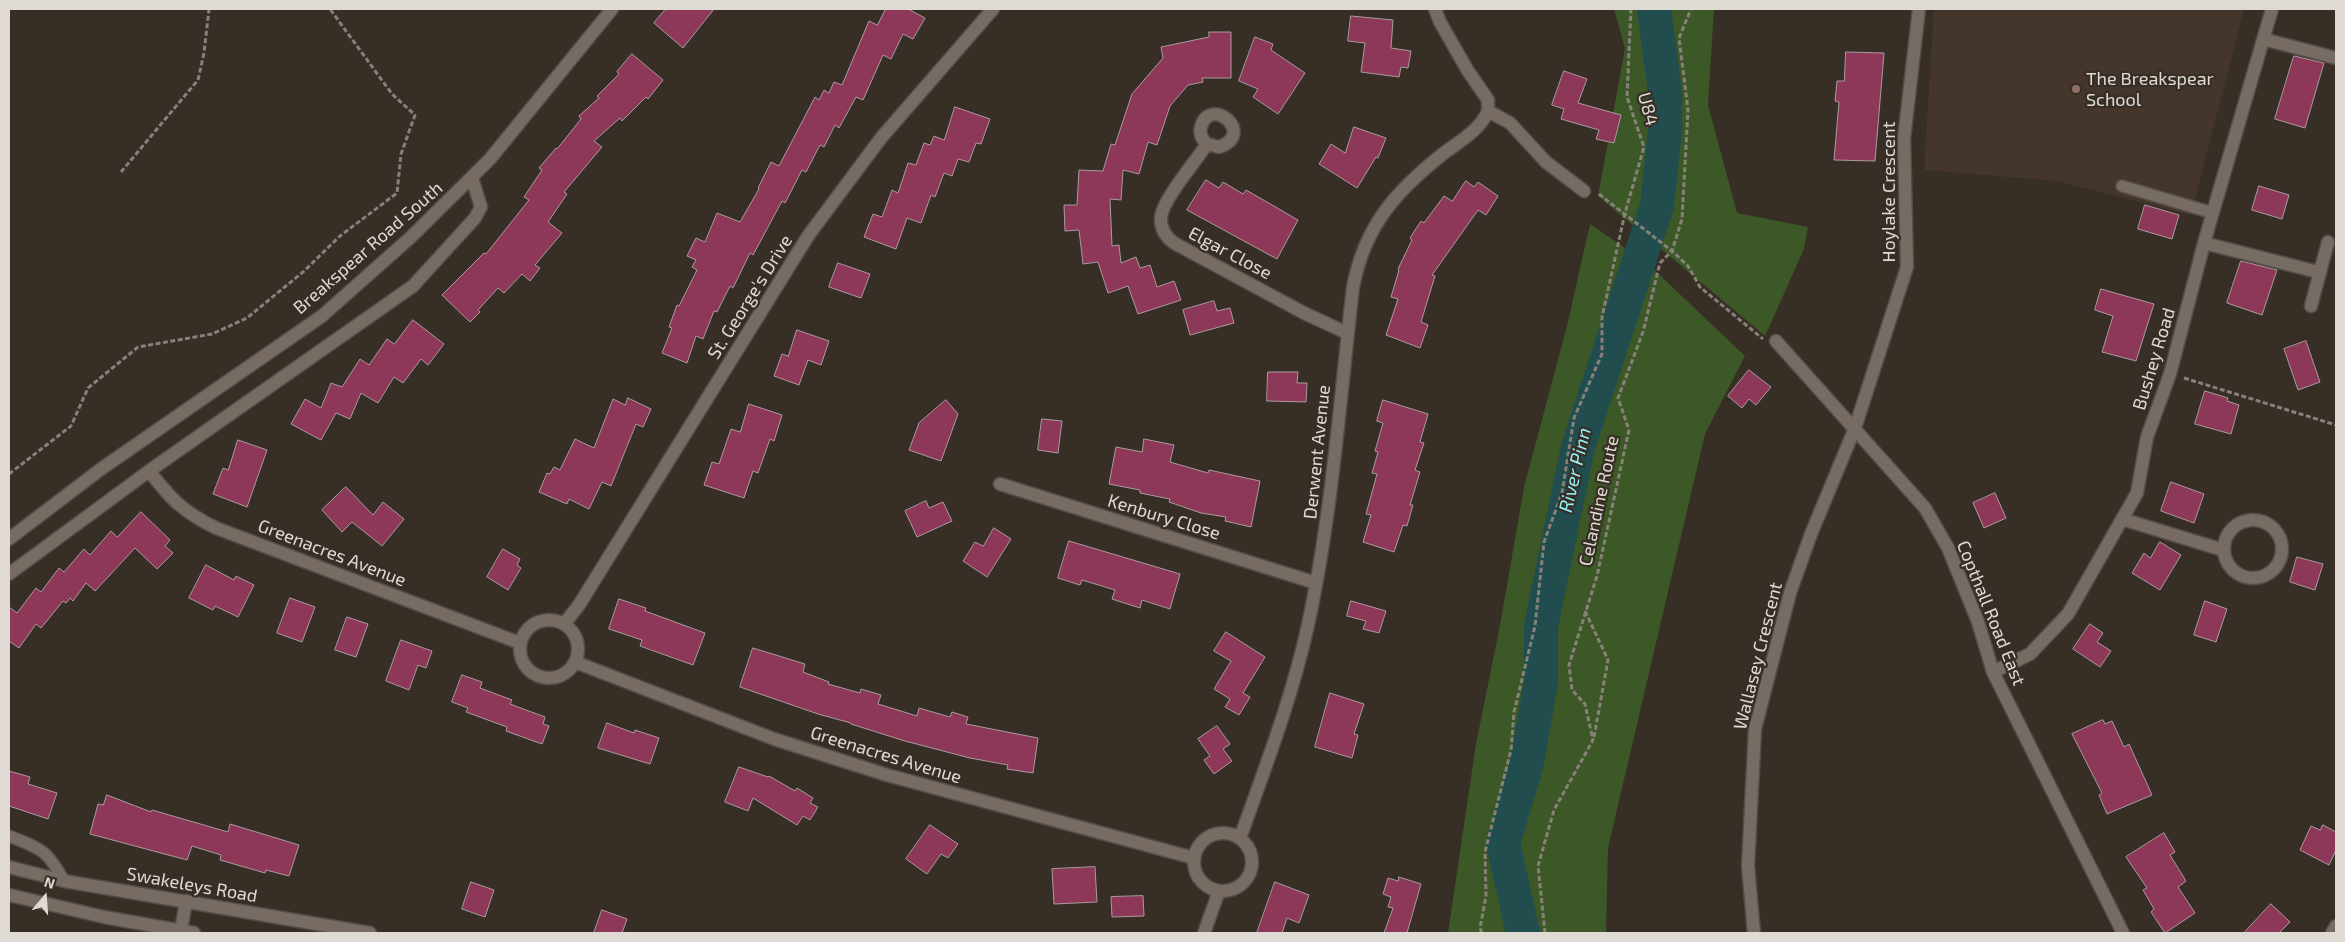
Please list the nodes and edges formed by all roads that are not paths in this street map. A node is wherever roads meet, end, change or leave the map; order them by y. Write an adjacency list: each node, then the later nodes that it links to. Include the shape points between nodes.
1 (612, 9): 10 (street, Breakspear Road South)
2 (993, 9): 28 (street, St. George's Drive, via 880,138 808,236 579,605)
3 (1435, 9): 8 (street, via 1468,71 1488,100)
4 (1919, 9): 20 (street, Hoylake Crescent, via 1904,139 1907,267)
5 (2272, 9): 6 (street, Bushey Road)
6 (2263, 39): 7 (street); 13 (street, Bushey Road)
7 (2336, 58)
8 (1488, 111): 12 (street, via 1510,123 1546,162); 18 (street, Derwent Avenue, via 1478,128 1398,192 1376,222 1356,270)
9 (1207, 144): 18 (street, Elgar Close, via 1162,210 1161,223 1166,235 1174,244)
10 (472, 178): 21 (street, via 481,207 475,218 413,286); 24 (street, Breakspear Road South, via 322,316)
11 (2122, 186): 13 (lane)
12 (1584, 191)
13 (2213, 213): 15 (street, Bushey Road)
14 (2328, 242): 16 (street)
15 (2204, 243): 16 (street); 23 (street, Bushey Road, via 2170,374 2147,437 2138,493)
16 (2318, 272): 17 (street)
17 (2311, 306)
18 (1347, 333): 27 (street, Derwent Avenue, via 1330,504)
19 (1776, 341): 20 (street, Copthall Road East)
20 (1855, 428): 31 (street, Copthall Road East, via 1925,508 1948,548 1978,622); 45 (street, Wallasey Crescent, via 1790,593 1755,729 1748,866)
21 (149, 471): 26 (street); 29 (street, Greenacres Avenue, via 173,502 216,528)
22 (1000, 484): 27 (street, Kenbury Close)
23 (2122, 519): 25 (street); 31 (street, Bushey Road, via 2068,614 2030,654)
24 (9, 538)
25 (2223, 550): 25 (street, via 2231,569 2249,579 2260,578 2277,567 2283,547 2274,529 2262,521 2252,520 2233,527)
26 (9, 574)
27 (1316, 583): 33 (street, Derwent Avenue, via 1308,627 1281,725)
28 (564, 624): 29 (street, via 549,620 534,624); 30 (street, via 576,637 578,654)
29 (520, 643): 30 (street, via 521,660 531,673 539,677 564,675)
30 (575, 662): 34 (street, Greenacres Avenue, via 802,748 896,778)
31 (1993, 672): 46 (street, Copthall Road East)
32 (9, 836): 36 (lane, via 40,848 52,858)
33 (1240, 838): 34 (street, via 1230,834 1210,836 1196,850); 37 (street, via 1251,854 1250,874 1236,889)
34 (1194, 858): 37 (street, via 1201,881)
35 (9, 867): 36 (street, Swakeleys Road)
36 (64, 881): 39 (street, Swakeleys Road)
37 (1219, 891): 44 (street)
38 (9, 895): 41 (street)
39 (186, 901): 41 (street); 43 (street, Swakeleys Road)
40 (2336, 926): 47 (street)
41 (181, 931): 42 (street)
42 (194, 933)
43 (370, 933)
44 (1204, 933)
45 (1754, 933)
46 (2123, 933)
47 (2332, 933)

